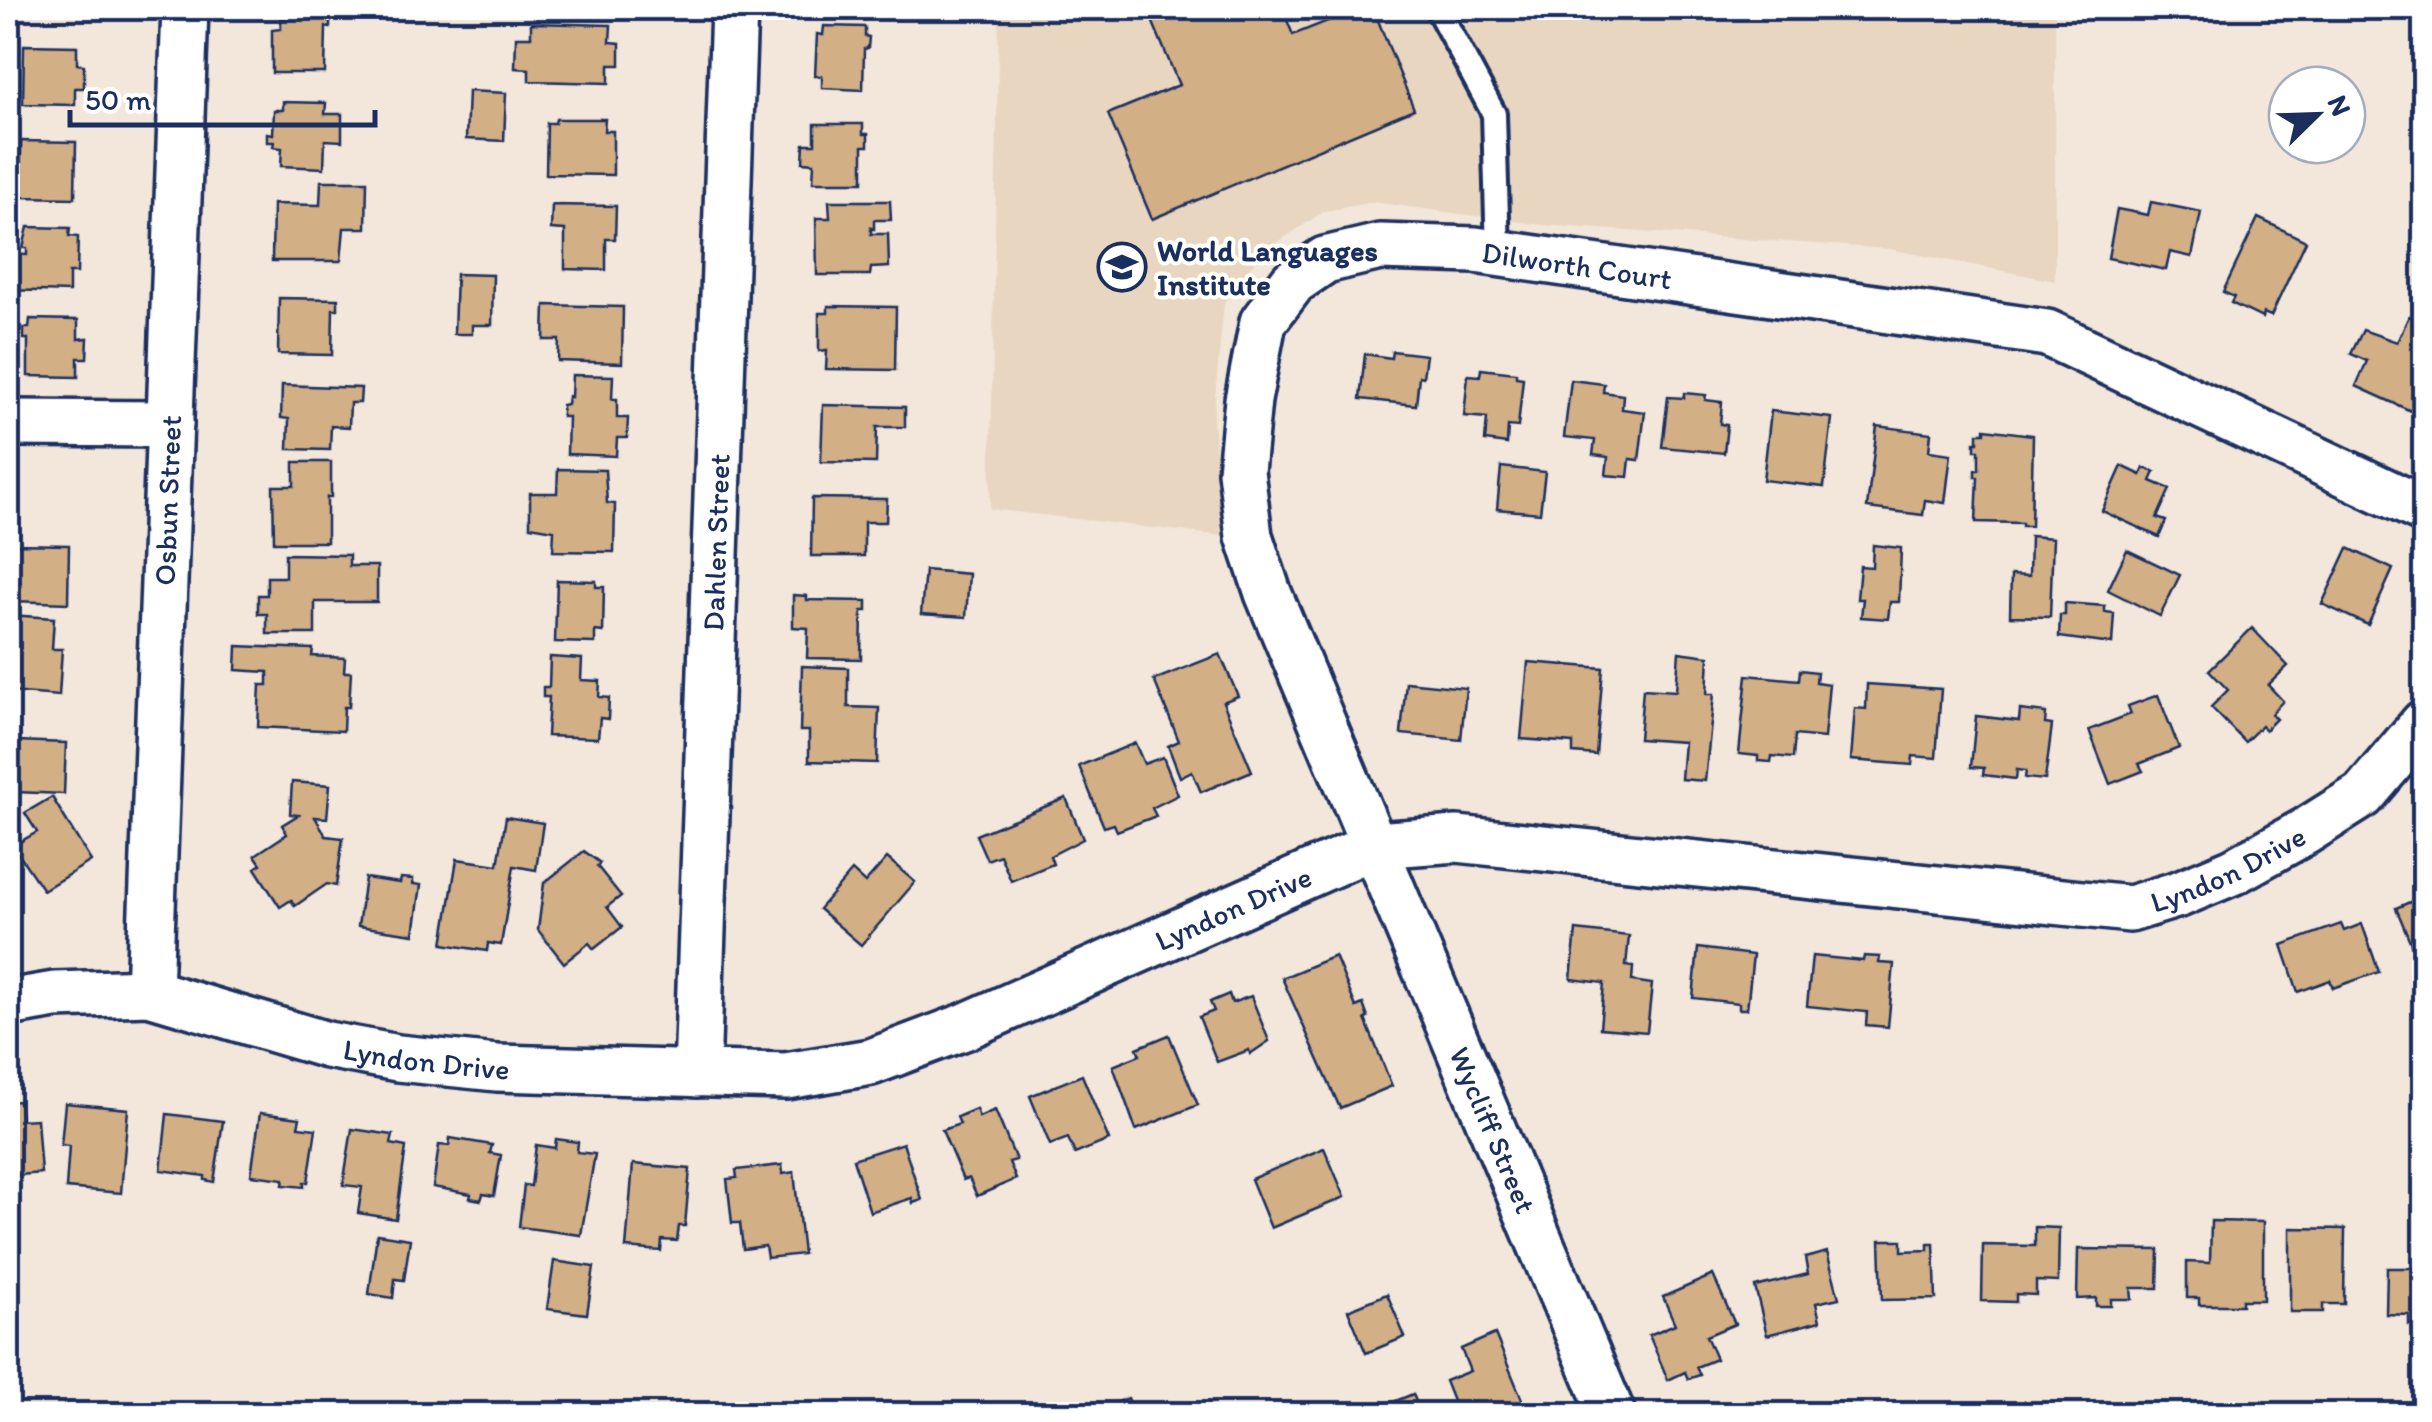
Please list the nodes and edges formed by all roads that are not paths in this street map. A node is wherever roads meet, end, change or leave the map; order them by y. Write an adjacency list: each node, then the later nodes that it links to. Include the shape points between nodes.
1 (185, 8): 6 (street, Osbun Street)
2 (734, 8): 12 (street, Dahlen Street)
3 (1437, 8): 4 (lane, via 1494,114)
4 (1498, 254): 7 (street, Dilworth Court, via 2047,334); 9 (street, Dilworth Court, via 1380,247 1325,260 1293,282 1262,322 1241,471 1248,536)
5 (8, 423): 6 (street)
6 (170, 424): 10 (street, Osbun Street)
7 (2424, 510)
8 (2424, 724): 9 (street, Lyndon Drive, via 2363,794 2334,813 2234,871 2130,909 1457,839)
9 (1375, 845): 12 (street, Lyndon Drive, via 871,1062 786,1076); 13 (street, Wycliff Street)
10 (150, 992): 11 (street, Lyndon Drive); 12 (street, Lyndon Drive, via 327,1045 398,1058)
11 (8, 1003)
12 (698, 1074)
13 (1612, 1414)

